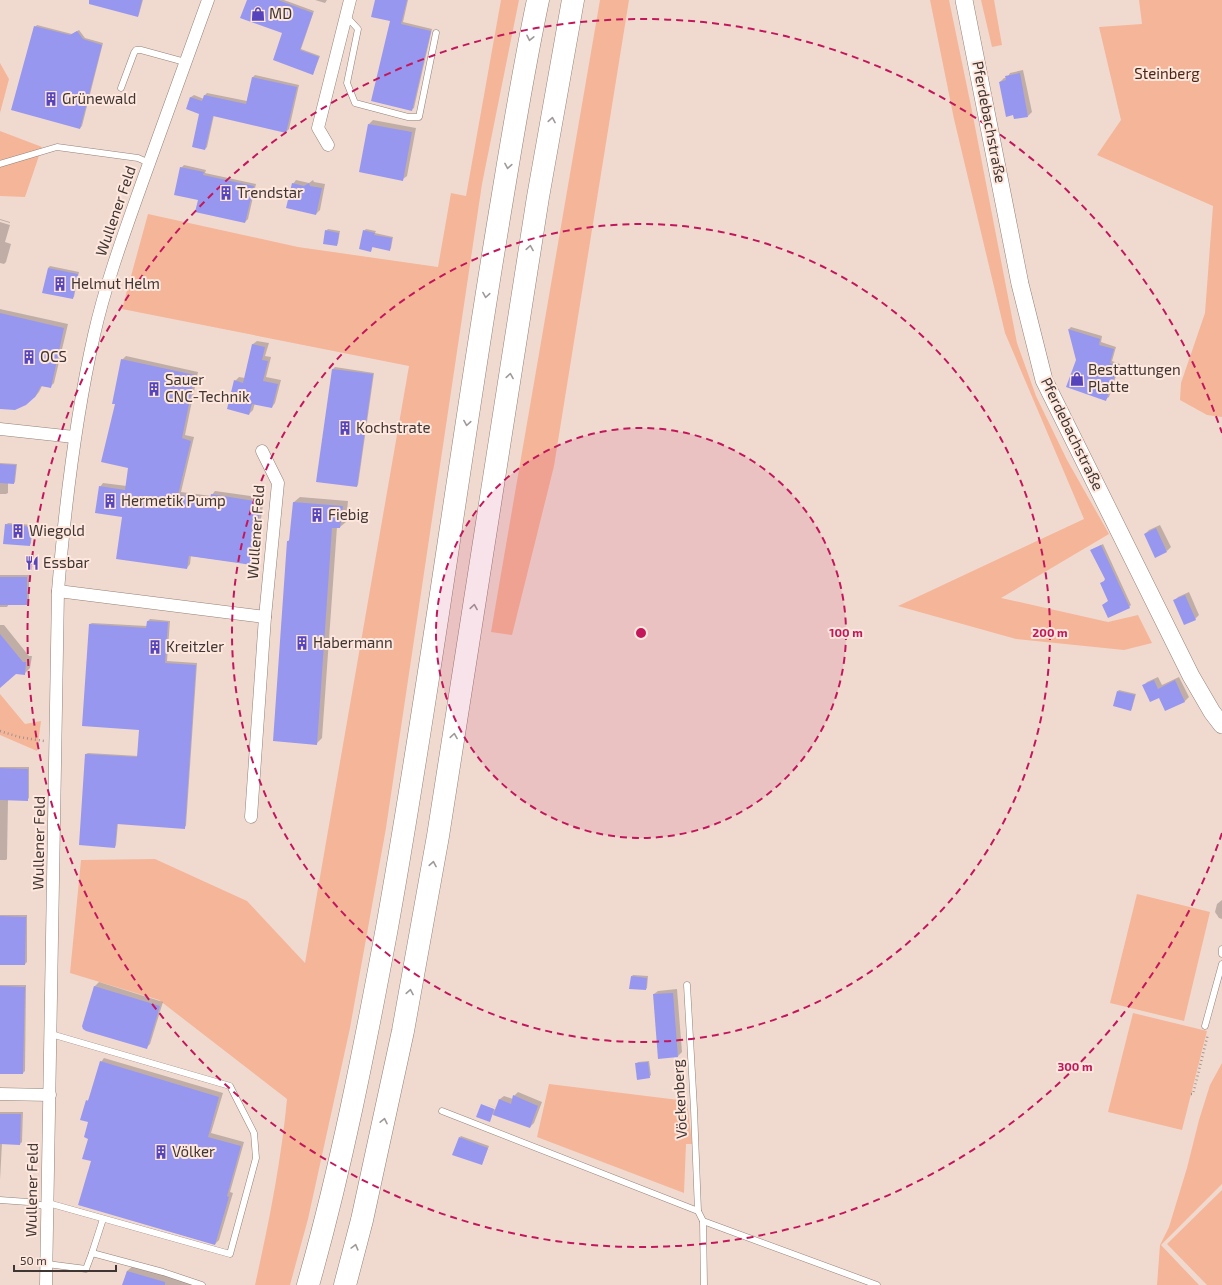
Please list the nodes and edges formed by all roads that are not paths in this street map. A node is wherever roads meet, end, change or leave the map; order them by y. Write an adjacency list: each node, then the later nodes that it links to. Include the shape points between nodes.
1 (208, 0): 8 (street, Wullener Feld)
2 (350, 0): 6 (street)
3 (538, 0): 38 (highway, one-way to 38, via 527,51 489,280 404,833 368,1030 325,1225)
4 (573, 0): 39 (highway, one-way to 4, via 362,1220 404,1031 438,836 538,197)
5 (964, 0): 18 (main road, Pferdebachstraße, via 1020,284 1044,380 1191,676)
6 (346, 16): 7 (lane, via 358,29 348,83 355,103 408,117 419,117); 10 (street, via 318,128)
7 (436, 33)
8 (186, 62): 9 (lane, via 136,50); 11 (street, Wullener Feld)
9 (121, 88)
10 (328, 145)
11 (149, 163): 12 (lane, via 138,158 57,147); 14 (street, Wullener Feld, via 104,298)
12 (0, 164)
13 (0, 429): 14 (street)
14 (74, 437): 16 (street, Wullener Feld)
15 (262, 451): 17 (street, Wullener Feld, via 278,483)
16 (58, 591): 17 (street); 25 (street, Wullener Feld)
17 (265, 617): 19 (street, Wullener Feld)
18 (1222, 725)
19 (251, 818)
20 (1222, 949): 21 (lane)
21 (1222, 954)
22 (1222, 964): 24 (lane)
23 (687, 985): 31 (lane, Vöckenberg)
24 (1206, 1026)
25 (51, 1034): 27 (street, Wullener Feld); 32 (lane, via 230,1086 254,1133 256,1158 230,1254)
26 (0, 1094): 27 (street)
27 (50, 1095): 30 (street, Wullener Feld)
28 (442, 1111): 31 (lane)
29 (0, 1200): 30 (lane)
30 (48, 1205): 32 (lane); 35 (street, Wullener Feld)
31 (698, 1211): 33 (lane)
32 (103, 1219): 34 (lane)
33 (703, 1221): 40 (lane); 41 (lane)
34 (92, 1253): 35 (lane, via 86,1268); 37 (lane)
35 (47, 1264): 36 (street, Wullener Feld)
36 (46, 1285)
37 (202, 1285)
38 (308, 1285)
39 (344, 1285)
40 (704, 1285)
41 (877, 1285)

